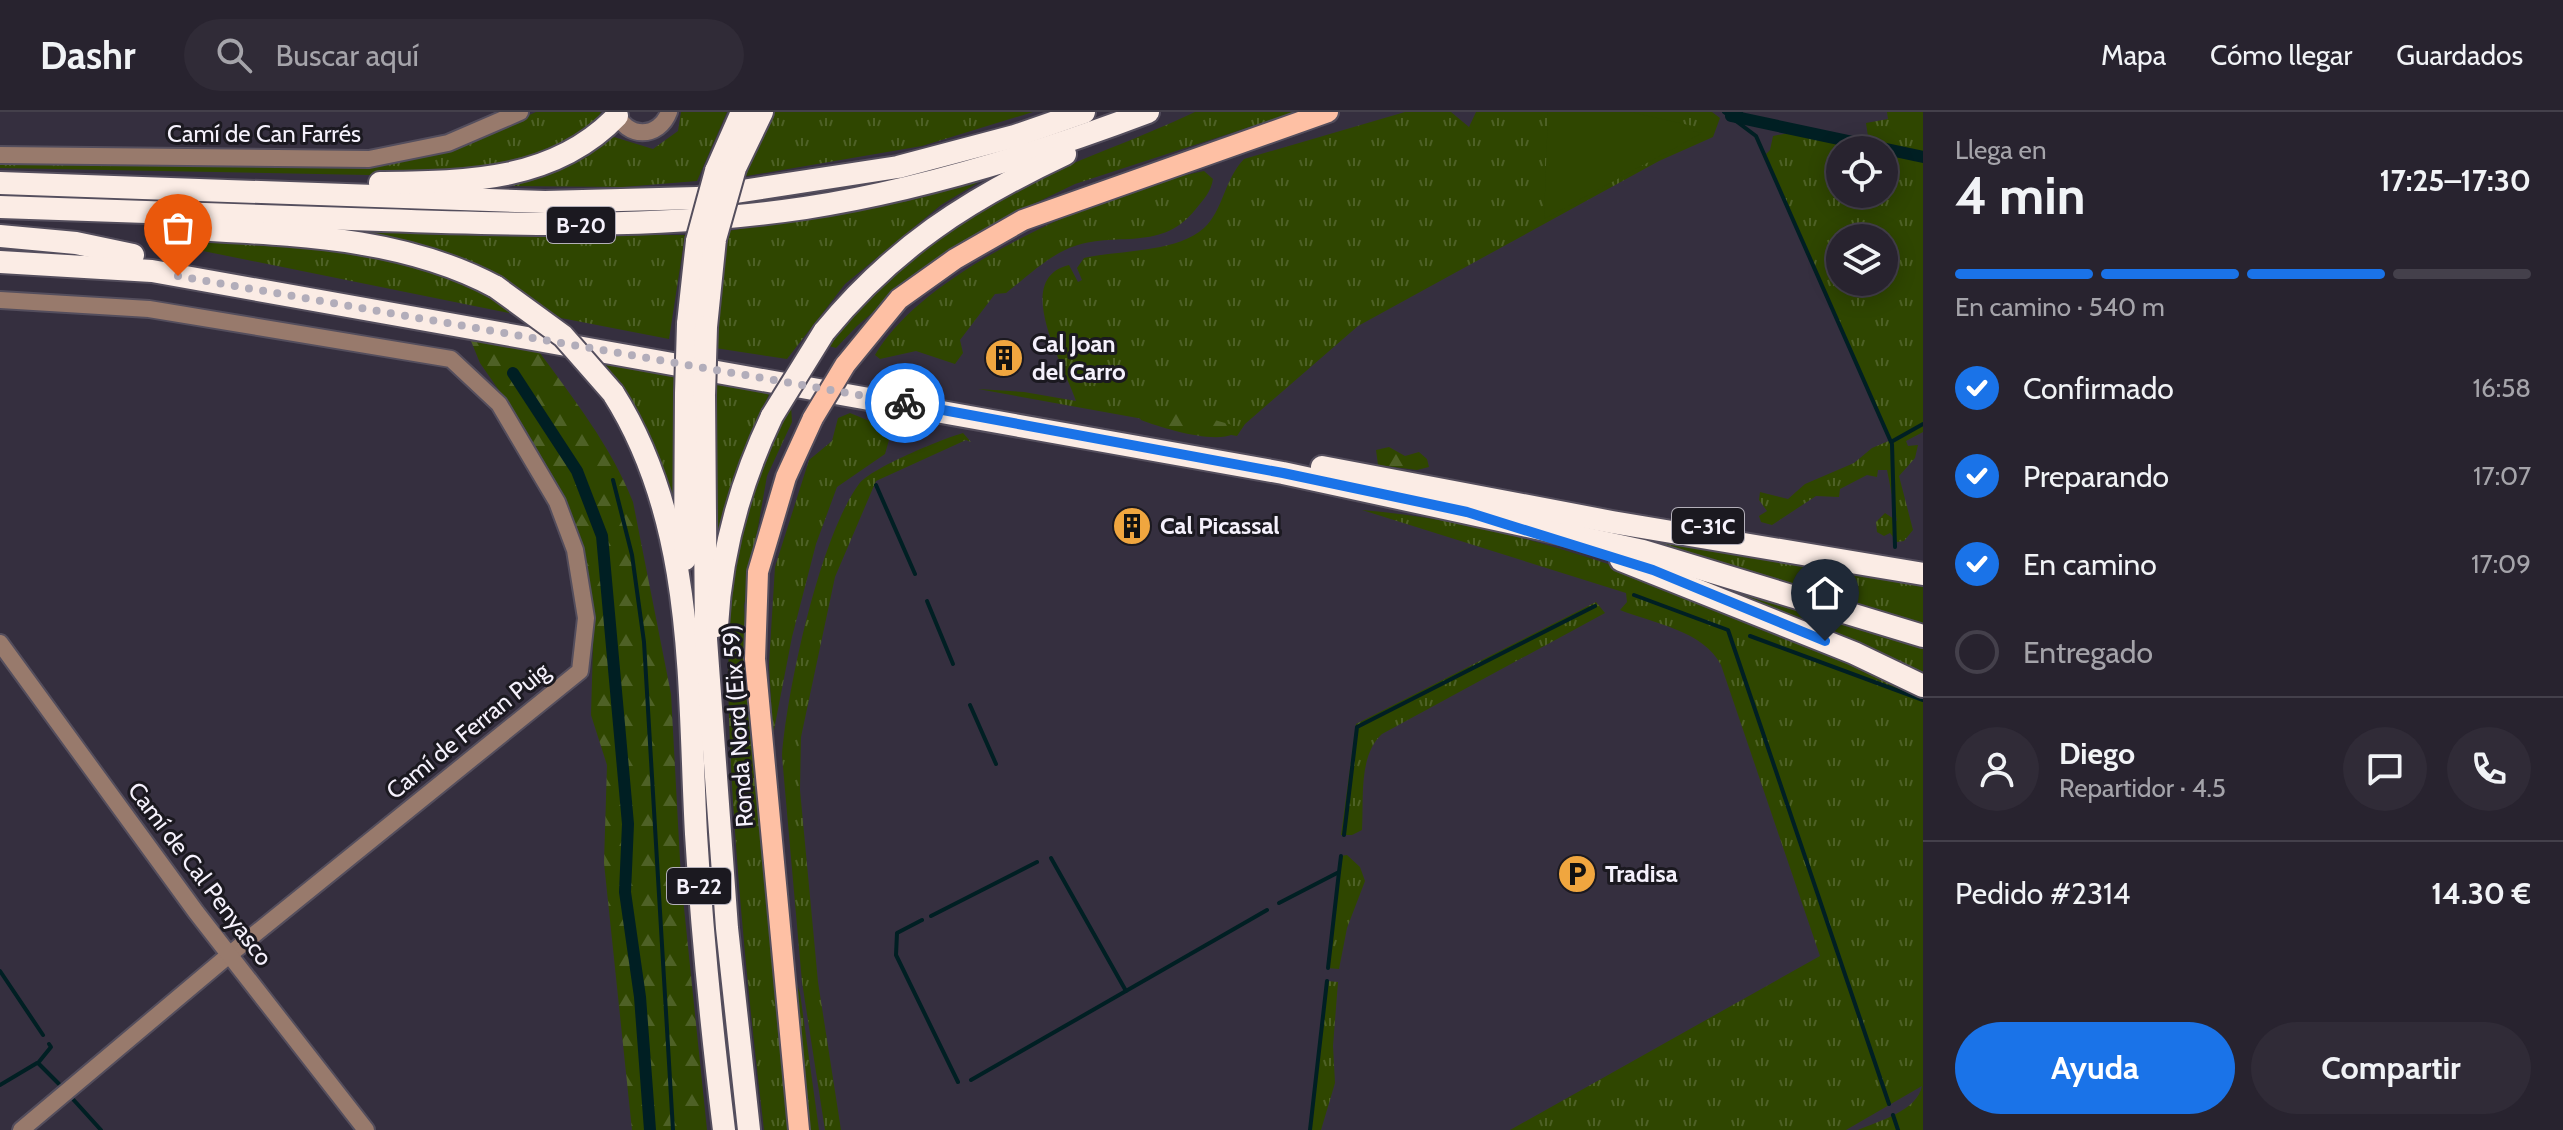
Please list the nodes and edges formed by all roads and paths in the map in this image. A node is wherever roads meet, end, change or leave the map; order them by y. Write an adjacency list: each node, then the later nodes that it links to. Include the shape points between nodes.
1 (520, 112): 12 (street, Camí de Can Farrés, via 448,143 369,159)
2 (669, 112): 10 (street, via 660,126 643,133 625,127)
3 (742, 112): 13 (highway, B-22)
4 (762, 112): 13 (highway, B-22)
5 (1063, 112): 11 (highway)
6 (1084, 112): 11 (highway, B-20)
7 (1148, 112): 16 (highway, B-20, via 916,185 806,208 683,222 509,224)
8 (1156, 112): 32 (highway, bridge, via 1024,173 945,218 879,272 824,332 772,416 746,477 726,547)
9 (1328, 112): 38 (main road, Ronda Nord (Eix 59), bridge, via 1023,220 955,259 899,299 845,365 813,418 786,477 758,572 755,659)
10 (616, 114): 15 (highway, via 599,135 571,152 484,179)
11 (1015, 136): 15 (highway, B-20, via 861,175 697,198 545,202)
12 (0, 155)
13 (726, 170): 23 (highway, B-22, bridge, via 706,240)
14 (0, 183): 15 (highway, B-20)
15 (192, 191)
16 (0, 209): 29 (highway, bridge, via 381,247 434,259 496,287 563,336 613,393 641,441 661,491)
17 (0, 236): 20 (highway, via 76,243)
18 (0, 248): 20 (highway, C-31C)
19 (0, 262): 20 (highway, C-31C)
20 (132, 262): 21 (highway); 24 (highway, C-31C, via 904,390); 25 (highway, C-31C, via 1283,473)
21 (0, 271)
22 (0, 300): 33 (street, Camí de Ferran Puig, via 149,309 451,359 499,404 557,502 575,550 586,618 580,671)
23 (695, 394): 29 (highway, B-22); 32 (highway, B-22)
24 (1492, 498): 26 (highway, C-31C, via 1723,528); 27 (highway, C-31C)
25 (1467, 512): 28 (highway, C-31C, via 1643,551); 31 (highway, via 1653,570)
26 (1923, 562)
27 (1923, 574)
28 (1923, 636)
29 (685, 642): 36 (highway, B-22, via 702,928)
30 (0, 643): 33 (street, Camí de Cal Penyasco)
31 (1923, 686)
32 (712, 699): 37 (highway, B-22, via 727,928)
33 (229, 955): 34 (street, Camí de Ferran Puig); 35 (street, Camí de Cal Penyasco)
34 (21, 1130)
35 (366, 1130)
36 (724, 1130)
37 (749, 1130)
38 (799, 1130)

